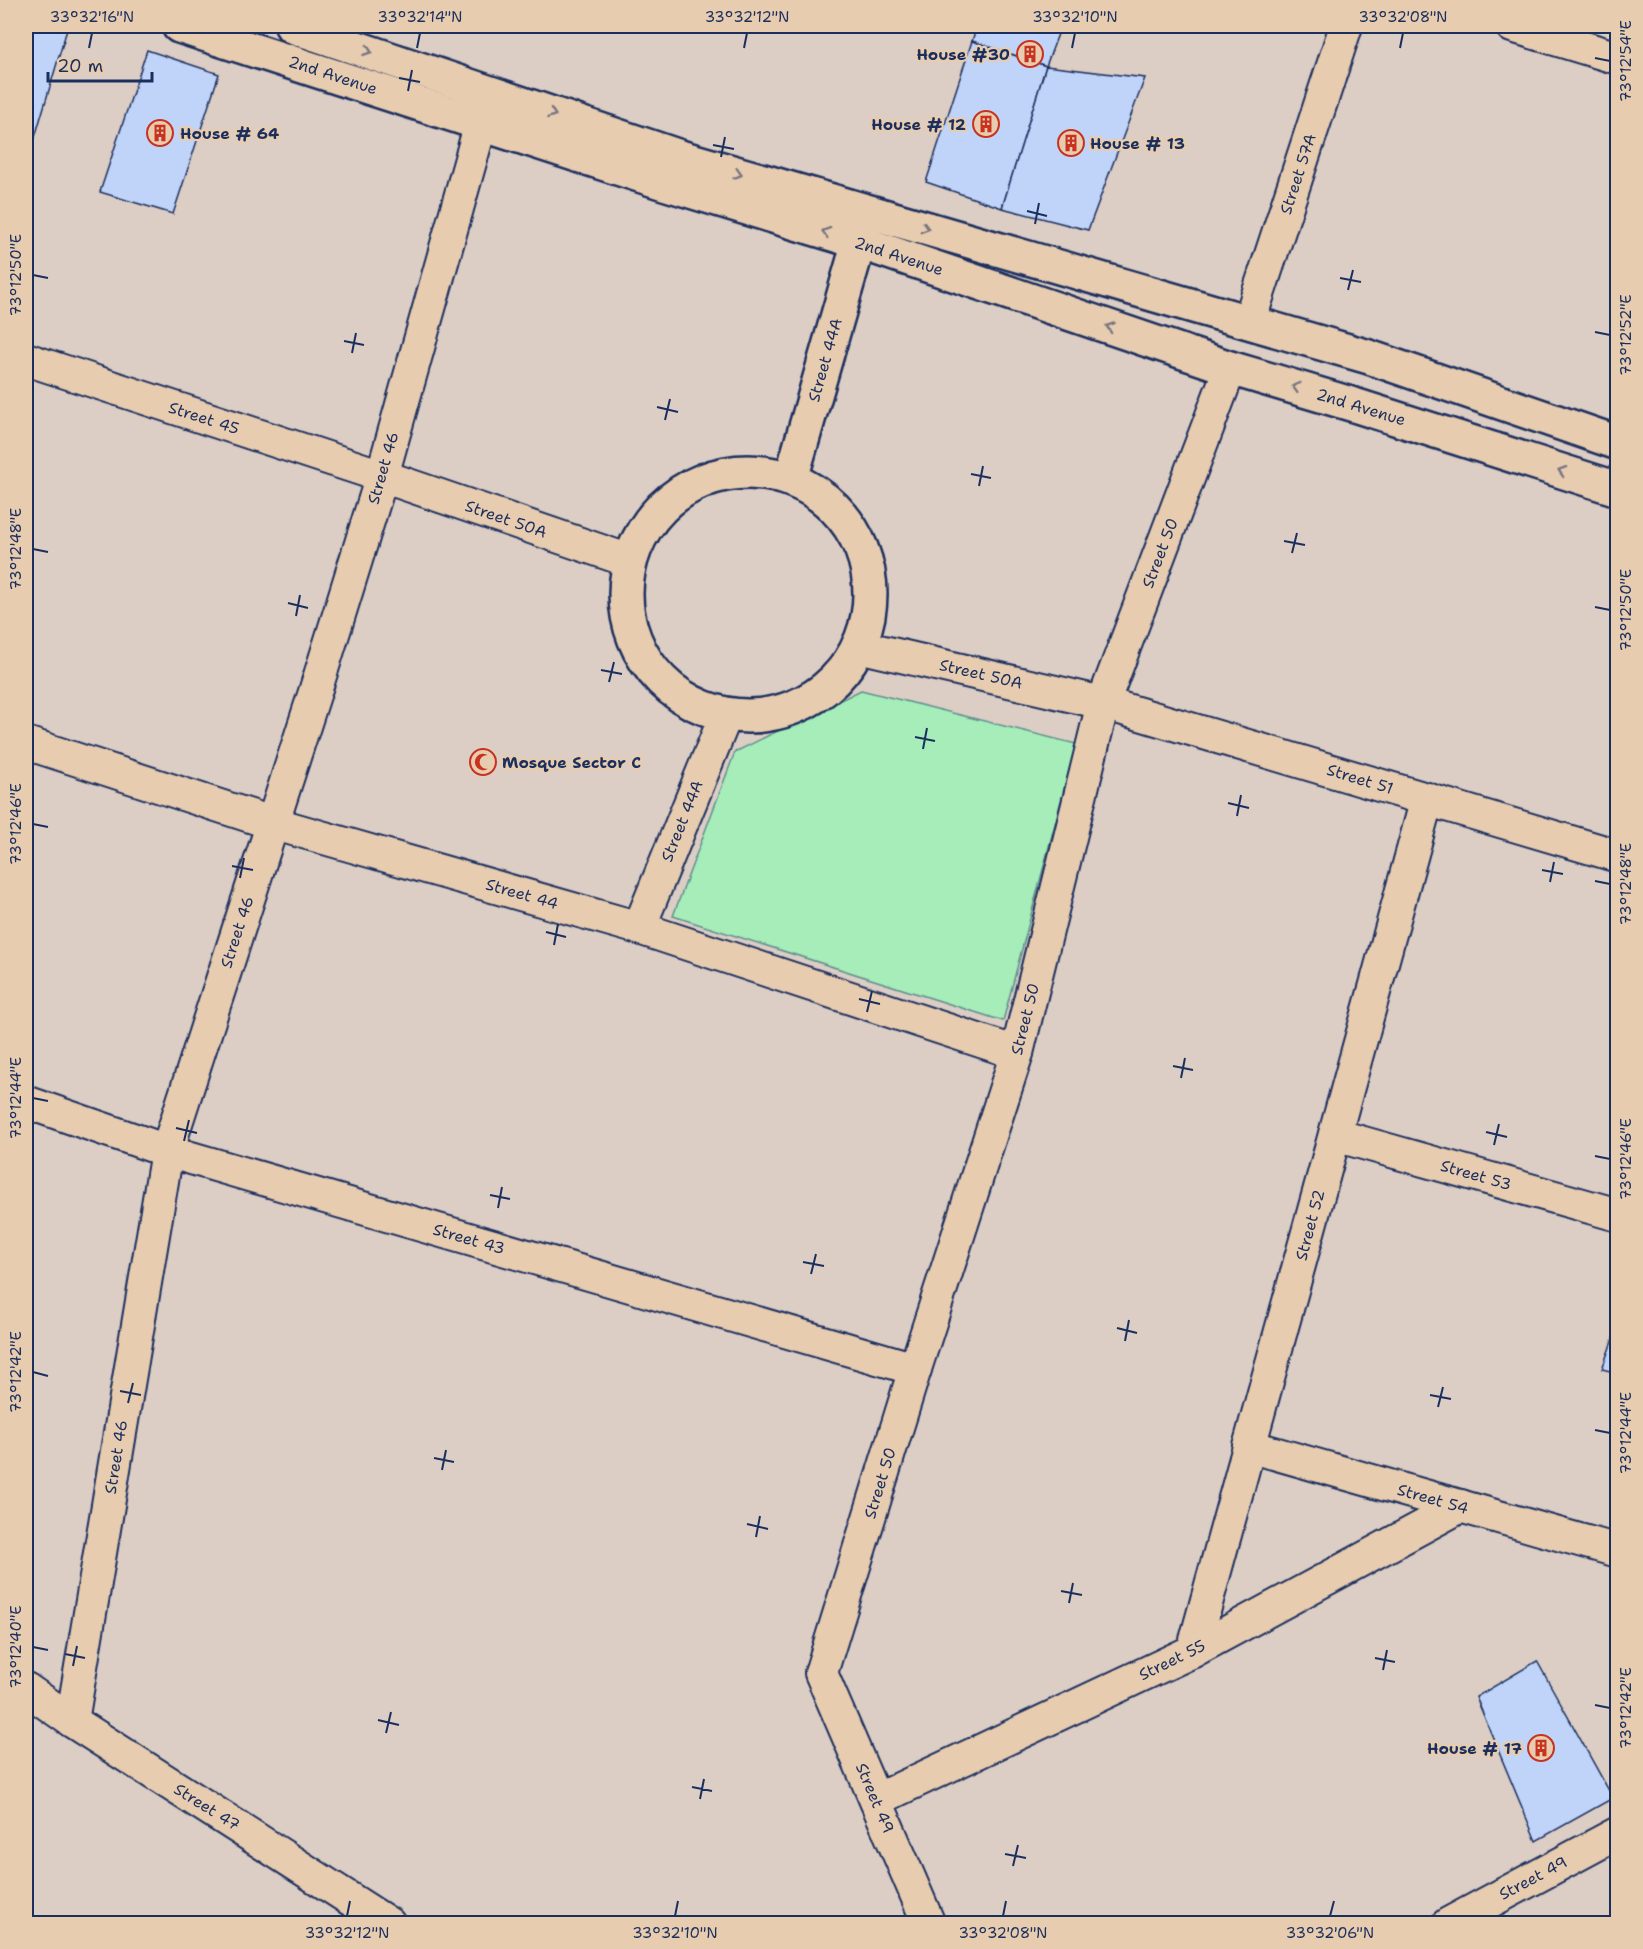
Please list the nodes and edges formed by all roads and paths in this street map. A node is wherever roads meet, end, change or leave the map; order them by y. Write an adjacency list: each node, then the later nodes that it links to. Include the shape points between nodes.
1 (179, 26): 6 (street, 2nd Avenue)
2 (292, 26): 7 (street, 2nd Avenue, one-way to 7, via 677,156)
3 (1346, 26): 9 (street, Street 57A)
4 (1512, 26): 5 (street)
5 (1617, 58)
6 (481, 123): 8 (street, 2nd Avenue, one-way to 6); 13 (street, Street 46)
7 (869, 212): 8 (street, Street 44A); 9 (street, 2nd Avenue, one-way to 9)
8 (859, 242): 11 (street, 2nd Avenue, one-way to 8); 14 (street, Street 44A)
9 (1249, 322): 11 (street); 12 (street, 2nd Avenue, via 1369,357)
10 (26, 359): 13 (street, Street 45)
11 (1230, 368): 15 (street, 2nd Avenue, one-way to 11); 18 (street, Street 50)
12 (1617, 443)
13 (382, 476): 16 (street, Street 50A); 22 (street, Street 46)
14 (791, 479): 16 (street, via 752,471 711,476 675,495 647,524); 17 (street, via 826,499 852,529 867,566 870,607)
15 (1617, 489)
16 (630, 561): 19 (street, via 625,602 634,641 656,676 687,701)
17 (858, 646): 18 (street, Street 50A); 19 (street, via 836,679 804,703 766,715)
18 (1103, 703): 21 (street, Street 51); 25 (street, Street 50)
19 (726, 715): 24 (street, Street 44A)
20 (26, 743): 22 (street, Street 44)
21 (1427, 799): 23 (street, Street 51); 27 (street, Street 52)
22 (272, 823): 24 (street, Street 44); 28 (street, Street 46)
23 (1617, 856)
24 (639, 928): 25 (street, Street 44)
25 (1017, 1053): 30 (street, Street 50)
26 (26, 1102): 28 (street, Street 43)
27 (1335, 1135): 29 (street, Street 53); 31 (street, Street 52)
28 (167, 1151): 30 (street, Street 43); 37 (street, Street 46)
29 (1617, 1215)
30 (915, 1368): 35 (street, Street 50)
31 (1249, 1446): 32 (street, Street 54); 34 (street, Street 52)
32 (1461, 1506): 33 (street, Street 54); 34 (street, Street 55)
33 (1617, 1551)
34 (1193, 1651): 38 (street, Street 55)
35 (821, 1673): 38 (street, Street 49)
36 (26, 1689): 37 (street, Street 47)
37 (72, 1722): 40 (street, Street 47)
38 (876, 1800): 41 (street, Street 49)
39 (1617, 1833): 42 (street, Street 49)
40 (389, 1923)
41 (929, 1923)
42 (1448, 1923)

